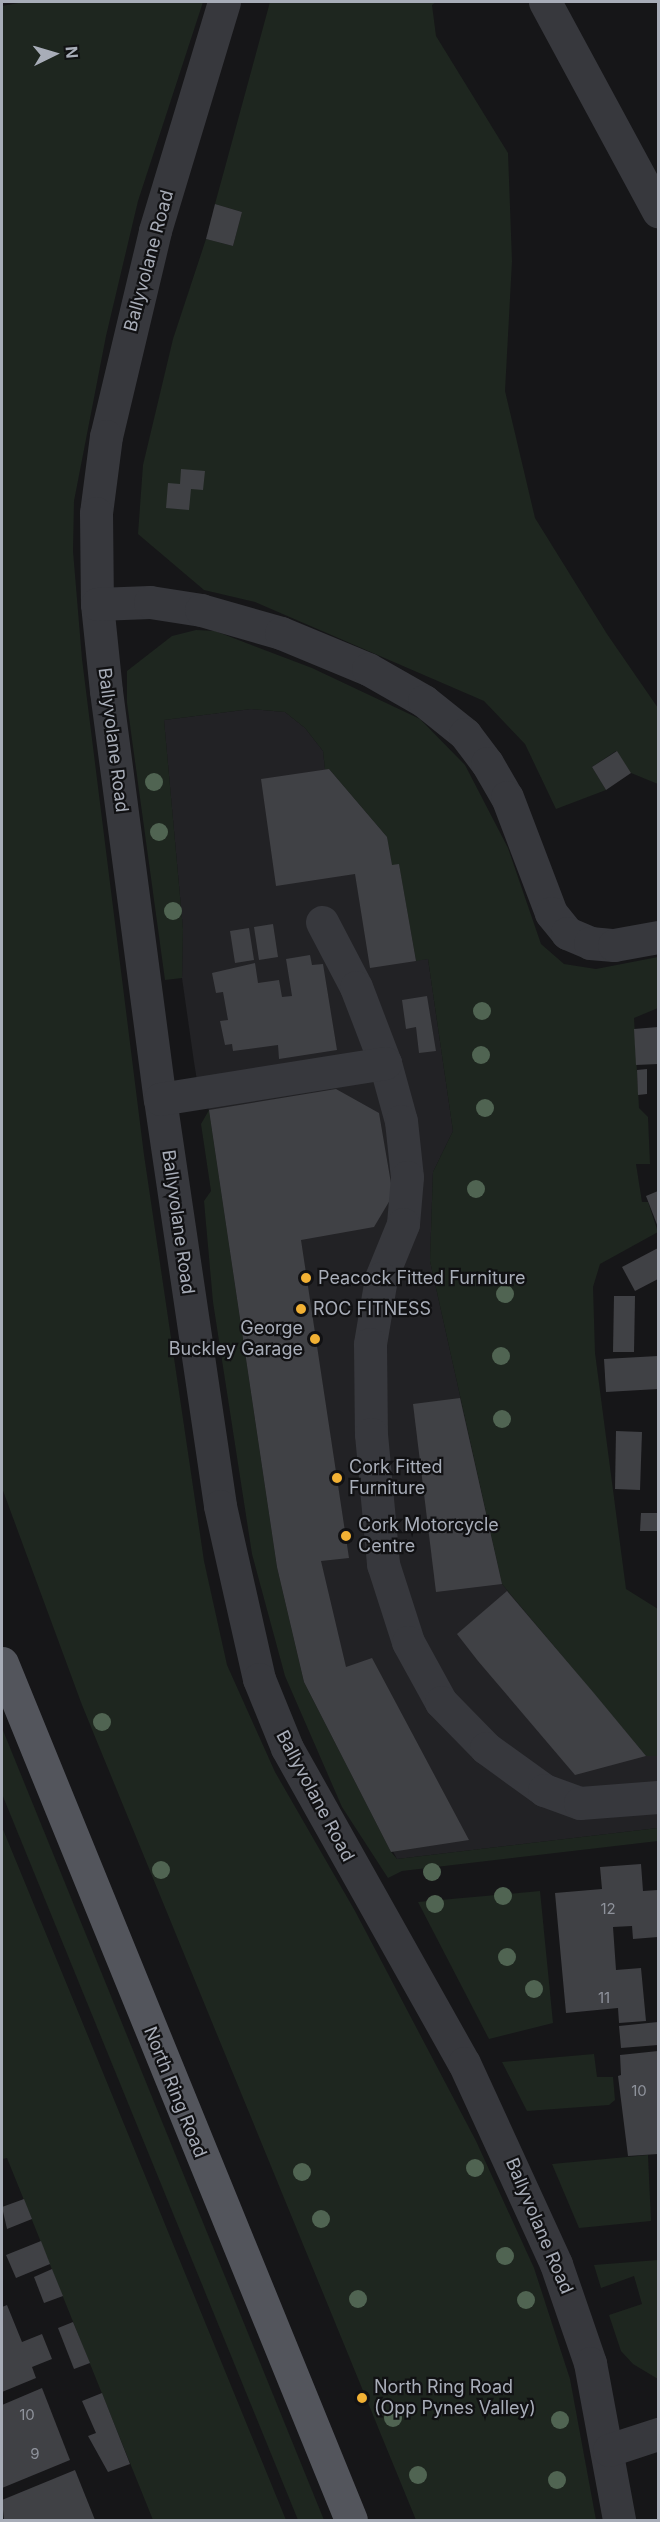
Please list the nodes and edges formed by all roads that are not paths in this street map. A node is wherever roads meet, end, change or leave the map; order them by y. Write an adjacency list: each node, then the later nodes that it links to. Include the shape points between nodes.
1 (224, 2): 4 (street, Ballyvolane Road, via 155,231 106,436 96,513)
2 (545, 2): 3 (street)
3 (658, 212)
4 (97, 604): 6 (street, via 150,602 201,610 281,633 368,669 424,701 465,734 487,763 507,796 550,913 567,933 590,943 614,945); 8 (street, Ballyvolane Road)
5 (322, 922): 7 (street, via 356,987)
6 (658, 936)
7 (385, 1063): 8 (street); 10 (street, via 401,1121 407,1177 403,1224 381,1278 370,1344 371,1434 383,1564 408,1642 441,1702 486,1748 544,1790 580,1803)
8 (160, 1099): 12 (street, Ballyvolane Road, via 220,1506 259,1679 287,1748 464,2063 516,2169 574,2311)
9 (2, 1663): 13 (main road, North Ring Road)
10 (658, 1797)
11 (658, 2434): 12 (street)
12 (609, 2450): 14 (street, Ballyvolane Road)
13 (351, 2520)
14 (619, 2520)

